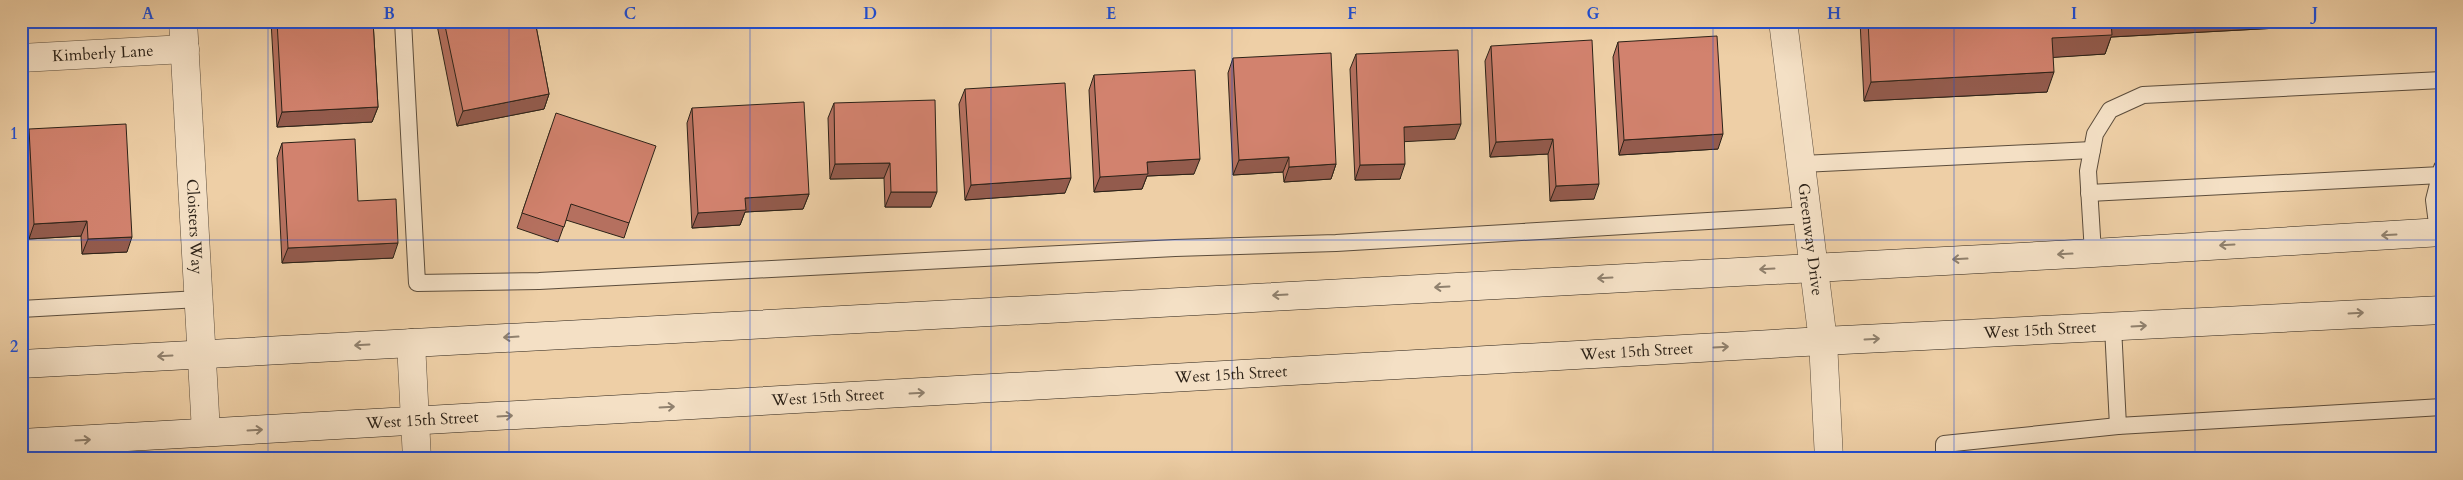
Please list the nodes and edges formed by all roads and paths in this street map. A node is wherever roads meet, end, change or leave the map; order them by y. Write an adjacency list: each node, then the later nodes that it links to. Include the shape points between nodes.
1 (183, 21): 4 (main road, Cloisters Way)
2 (403, 21): 12 (lane, via 416,283 539,281 1174,248 1336,243)
3 (1783, 21): 8 (main road, Greenway Drive)
4 (185, 49): 5 (main road, Kimberly Lane); 16 (main road, Cloisters Way)
5 (21, 58)
6 (2442, 80): 7 (lane, via 2143,96 2110,110 2095,134)
7 (2092, 150): 8 (lane); 11 (lane, via 2088,171)
8 (1802, 164): 12 (main road, Greenway Drive)
9 (2442, 168): 10 (lane)
10 (2441, 175): 11 (lane); 13 (lane, via 2434,200)
11 (2089, 193): 14 (lane)
12 (1809, 214): 15 (main road, Greenway Drive)
13 (2440, 235): 14 (main road, one-way to 14)
14 (2093, 253): 15 (main road, one-way to 15)
15 (1816, 266): 20 (main road, Greenway Drive); 21 (main road, one-way to 21)
16 (199, 300): 17 (lane); 22 (main road, Cloisters Way)
17 (21, 309)
18 (2442, 310): 19 (main road, West 15th Street, one-way to 18)
19 (2113, 327): 20 (main road, West 15th Street, one-way to 19); 26 (lane)
20 (1824, 341): 25 (main road, West 15th Street, one-way to 20); 30 (main road, Greenway Drive)
21 (411, 343): 22 (main road, one-way to 22); 25 (main road)
22 (202, 354): 23 (main road, one-way to 23); 27 (main road, Cloisters Way)
23 (21, 364)
24 (2442, 407): 26 (lane)
25 (415, 421): 27 (main road, West 15th Street, one-way to 25); 29 (main road)
26 (2118, 426): 31 (lane, via 1944,444)
27 (206, 432): 28 (main road, West 15th Street, one-way to 27)
28 (21, 443)
29 (417, 459)
30 (1829, 459)
31 (1944, 459)

